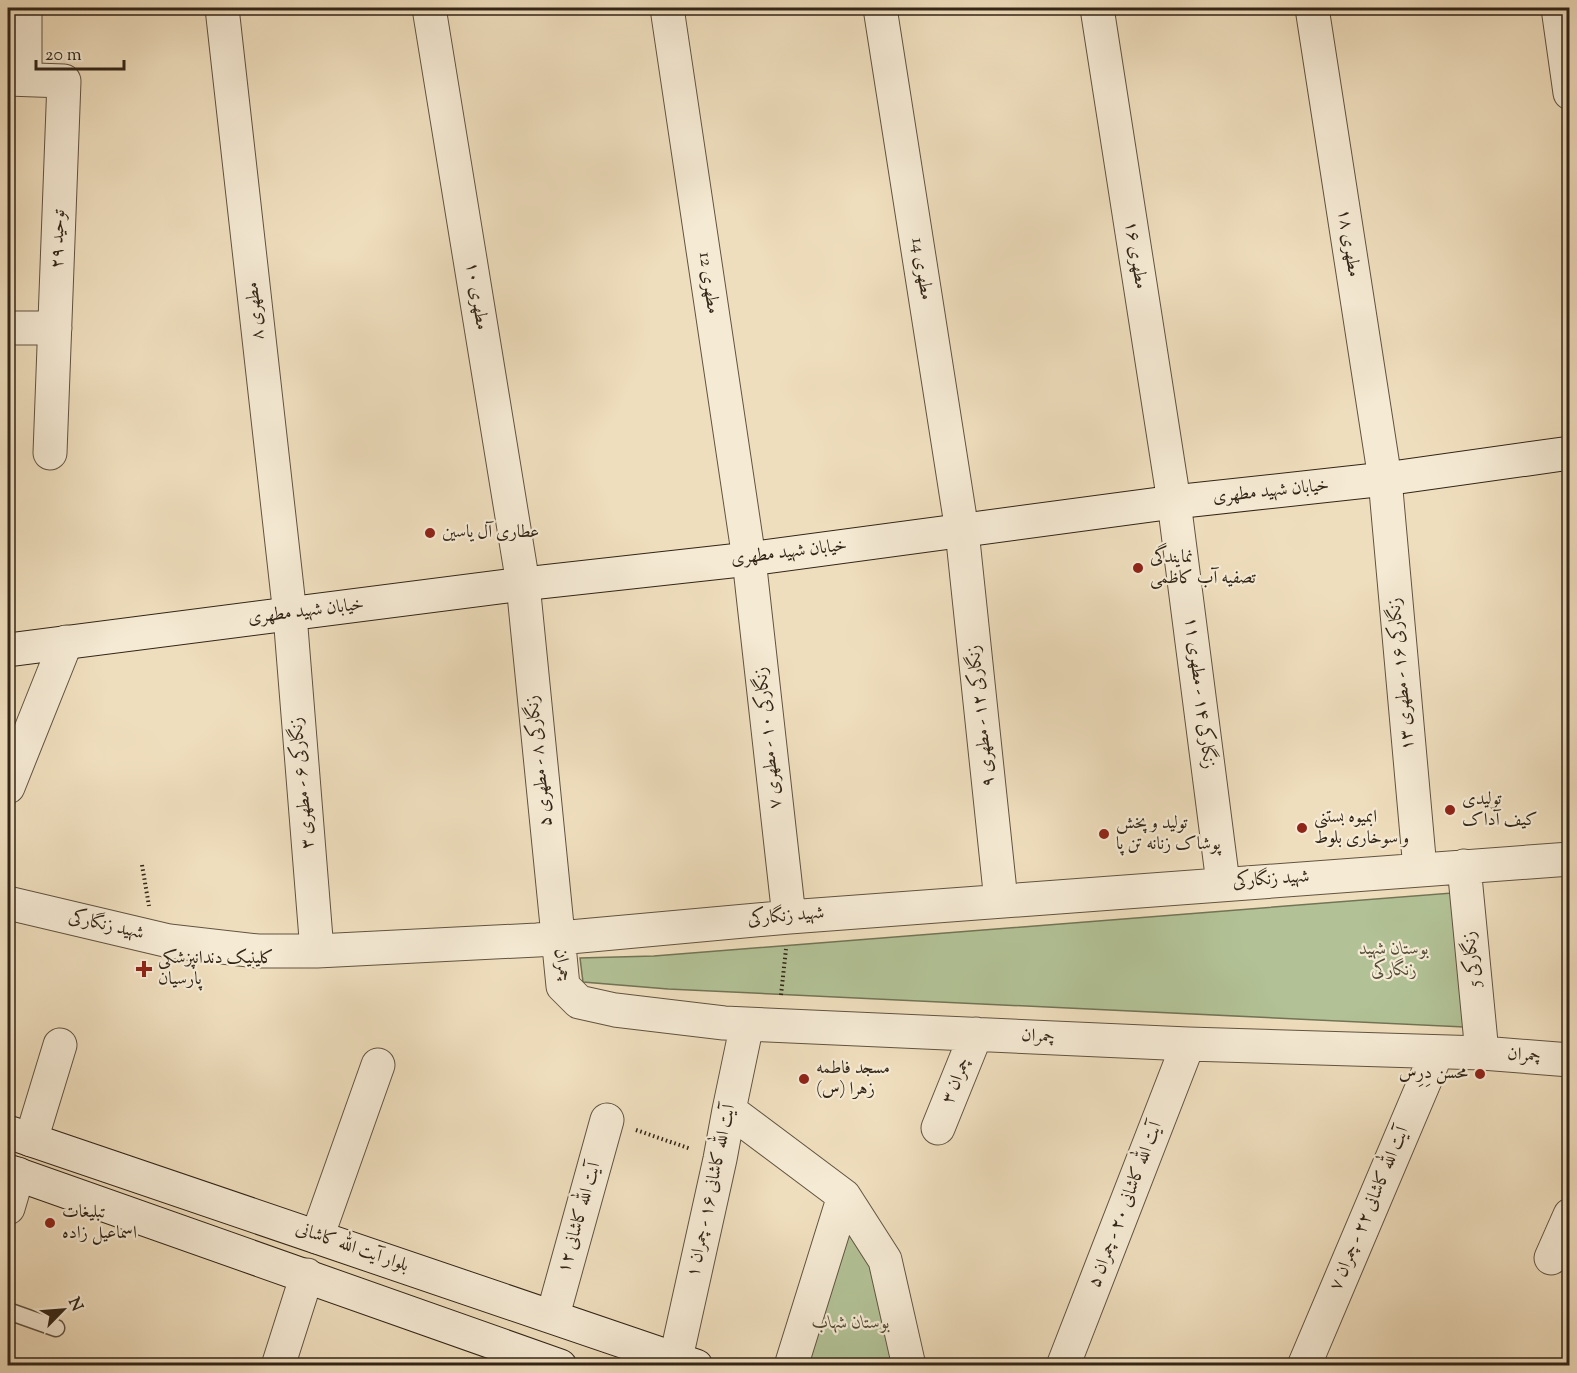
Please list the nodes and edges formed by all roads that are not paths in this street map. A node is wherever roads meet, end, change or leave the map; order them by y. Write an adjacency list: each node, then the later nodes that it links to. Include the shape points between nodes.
1 (26, 8): 9 (street)
2 (222, 8): 20 (street, مطهری ۸)
3 (429, 8): 19 (street, مطهری ۱۰)
4 (667, 8): 18 (street, مطهری 12)
5 (880, 8): 17 (street, مطهری 14)
6 (1097, 8): 16 (street, مطهری ۱۶)
7 (1312, 8): 15 (street, مطهری ۱۸)
8 (1558, 8): 10 (street)
9 (16, 79): 12 (street, توحید ۲۹, via 64,81)
10 (1569, 93)
11 (8, 328): 12 (street)
12 (55, 328): 13 (street, توحید ۲۹)
13 (50, 453)
14 (1569, 453): 15 (street, خیابان شهید مطهری)
15 (1384, 479): 16 (street, خیابان شهید مطهری); 26 (street, زنگارکی ۱۶ - مطهری ۱۳)
16 (1174, 502): 17 (street, خیابان شهید مطهری); 27 (street, زنگارکی ۱۴ - مطهری ۱۱)
17 (962, 531): 18 (street, خیابان شهید مطهری); 28 (street, زنگارکی ۱۲ - مطهری ۹)
18 (749, 559): 19 (street, خیابان شهید مطهری); 30 (street, زنگارکی ۱۰ - مطهری ۷)
19 (523, 584): 20 (street, خیابان شهید مطهری); 31 (street, زنگارکی ۸ - مطهری ۵)
20 (290, 615): 21 (street, خیابان شهید مطهری); 32 (street, زنگارکی ۶ - مطهری ۳)
21 (66, 642): 22 (street, خیابان شهید مطهری); 23 (street)
22 (8, 650)
23 (8, 788)
24 (1569, 859): 25 (street, شهید زنگارکی)
25 (1464, 866): 26 (street, شهید زنگارکی); 38 (street, زنگارکی 5)
26 (1420, 869): 27 (street, شهید زنگارکی)
27 (1223, 883): 28 (street, شهید زنگارکی)
28 (1001, 901): 30 (street, شهید زنگارکی)
29 (8, 903): 32 (street, شهید زنگارکی, via 169,941 258,951)
30 (789, 917): 31 (street, شهید زنگارکی)
31 (557, 938): 32 (street, شهید زنگارکی); 33 (street, چمران, via 563,986 579,1002 615,1010)
32 (317, 951)
33 (763, 1025): 34 (street, چمران); 41 (street, آیت الله کاشانی ۱۶ - چمران ۱)
34 (976, 1034): 35 (street, چمران); 43 (street, چمران ۳)
35 (1188, 1044): 37 (street, چمران); 60 (street, آیت الله کاشانی ۲۰ - چمران ۵)
36 (60, 1045): 44 (street)
37 (1437, 1052): 38 (street, چمران); 61 (street, آیت الله کاشانی ۲۲ - چمران ۷)
38 (1482, 1053): 39 (street, چمران)
39 (1569, 1060)
40 (378, 1065): 49 (street)
41 (729, 1110): 46 (street); 55 (street, آیت الله کاشانی ۱۶ - چمران ۱)
42 (607, 1120): 53 (street, آیت الله کاشانی ۱۲)
43 (938, 1128)
44 (19, 1136): 49 (street, بلوار آیت الله کاشانی)
45 (13, 1172): 47 (street); 51 (street)
46 (844, 1196): 58 (street); 59 (street, via 885,1260)
47 (8, 1208)
48 (1569, 1215): 50 (street)
49 (317, 1237): 53 (street, بلوار آیت الله کاشانی)
50 (1551, 1258)
51 (307, 1275): 56 (street); 57 (street)
52 (8, 1311): 54 (lane)
53 (553, 1316): 55 (street, بلوار آیت الله کاشانی); 56 (street, آیت الله کاشانی ۱۲)
54 (56, 1328)
55 (686, 1362)
56 (552, 1364)
57 (278, 1365)
58 (791, 1365)
59 (909, 1365)
60 (1063, 1365)
61 (1304, 1365)

